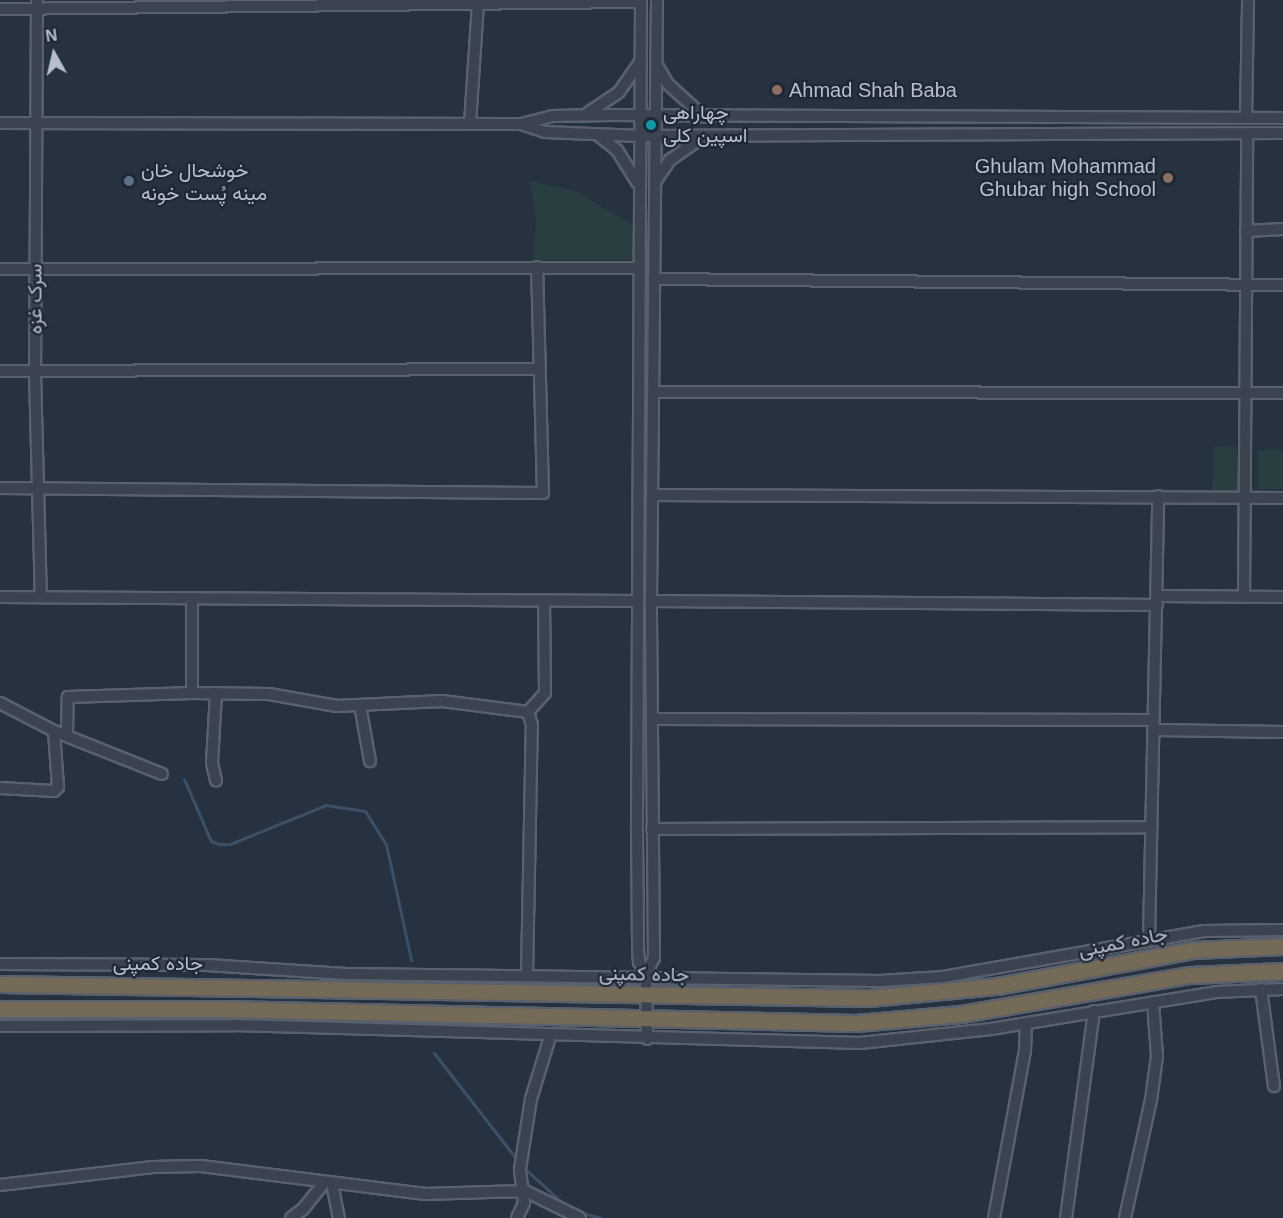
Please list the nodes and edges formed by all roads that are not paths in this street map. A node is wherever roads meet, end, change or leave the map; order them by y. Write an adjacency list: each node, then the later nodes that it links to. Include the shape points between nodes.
1 (657, 0): 10 (street)
2 (1248, 0): 16 (street)
3 (509, 1): 4 (street); 6 (street)
4 (641, 1): 9 (street)
5 (356, 2): 6 (street); 7 (street)
6 (478, 3): 20 (street)
7 (36, 5): 8 (street); 19 (street, سرک غزه)
8 (0, 9)
9 (641, 59): 11 (street, via 619,92 604,106); 12 (street)
10 (658, 67): 13 (street); 14 (street, via 668,84)
11 (585, 115): 12 (street); 21 (street, via 552,116)
12 (640, 115): 13 (street); 27 (street)
13 (656, 115): 14 (street); 28 (street)
14 (704, 117): 15 (street)
15 (1156, 117): 16 (street); 22 (street)
16 (1246, 118): 17 (street)
17 (1283, 118)
18 (0, 123): 19 (street)
19 (36, 123): 20 (street); 36 (street, سرک غزه)
20 (470, 123): 21 (street)
21 (521, 124): 24 (street, via 545,132)
22 (1155, 132): 25 (street); 26 (street)
23 (1283, 133): 25 (street)
24 (597, 134): 27 (street); 30 (street, via 617,150)
25 (1246, 134): 32 (street)
26 (706, 135): 28 (street); 29 (street, via 689,143 670,160)
27 (640, 136): 28 (street); 30 (street)
28 (656, 136): 29 (street)
29 (655, 182): 37 (street)
30 (639, 188): 34 (street)
31 (1283, 229): 32 (street)
32 (1246, 231): 38 (street)
33 (537, 267): 34 (street); 36 (street); 40 (street)
34 (639, 268): 52 (street)
35 (0, 269): 36 (street)
36 (36, 270): 42 (street, سرک غزه)
37 (654, 279): 38 (street); 43 (street)
38 (1246, 285): 39 (street); 44 (street)
39 (1283, 285)
40 (538, 369): 42 (street); 47 (street, via 543,493)
41 (0, 371): 42 (street)
42 (35, 372): 47 (street, سرک غزه)
43 (652, 392): 44 (street); 48 (street)
44 (1245, 392): 45 (street); 50 (street)
45 (1283, 393)
46 (0, 488): 47 (street)
47 (38, 489): 56 (street, سرک غزه)
48 (652, 495): 49 (street); 53 (street)
49 (1158, 496): 50 (street); 59 (street)
50 (1245, 498): 51 (street); 54 (street)
51 (1283, 498)
52 (637, 522): 53 (street); 62 (street)
53 (652, 522): 61 (street)
54 (1244, 596): 57 (street); 59 (street)
55 (0, 597): 56 (street)
56 (42, 597): 58 (street)
57 (1283, 597)
58 (192, 598): 60 (street); 65 (street)
59 (1157, 600): 61 (street); 71 (street)
60 (544, 601): 62 (street); 69 (street, via 545,693)
61 (651, 601): 63 (street)
62 (637, 602): 64 (street)
63 (652, 687): 64 (street); 70 (street)
64 (637, 688): 87 (street, via 638,950)
65 (192, 693): 66 (street); 74 (street, via 68,697)
66 (216, 693): 68 (street, via 269,694 311,703); 77 (street, via 212,763)
67 (0, 703): 72 (street)
68 (360, 705): 69 (street, via 442,701); 75 (street)
69 (528, 712): 86 (street, via 532,724)
70 (652, 719): 71 (street); 80 (street)
71 (1153, 725): 73 (street); 79 (street)
72 (54, 731): 74 (street); 78 (street, via 58,787)
73 (1283, 732)
74 (67, 736): 76 (street)
75 (370, 761)
76 (162, 774)
77 (216, 781)
78 (0, 788)
79 (1151, 828): 80 (street); 82 (street)
80 (652, 829): 87 (street, via 654,958)
81 (1283, 930): 82 (street, via 1204,931)
82 (1149, 939): 87 (street, via 943,976 880,981)
83 (1283, 946): 91 (highway, جاده کمپنی, via 1193,950 932,994 869,998)
84 (0, 964): 86 (street, via 207,965 346,974)
85 (1283, 971): 95 (highway, via 1190,975 921,1019 856,1023)
86 (527, 976): 87 (street)
87 (646, 976): 91 (street)
88 (0, 984): 91 (highway, جاده کمپنی, via 223,984)
89 (1260, 989): 90 (street); 92 (street); 100 (street)
90 (1283, 989)
91 (647, 996): 95 (street)
92 (1153, 1002): 94 (street); 110 (street, via 1157,1056)
93 (0, 1009): 95 (highway, via 237,1009)
94 (1094, 1011): 96 (street); 109 (street)
95 (647, 1018): 99 (street)
96 (1026, 1024): 99 (street, via 860,1043); 108 (street, via 1025,1050)
97 (0, 1026): 98 (street, via 235,1025)
98 (550, 1037): 99 (street); 103 (street, via 531,1100 522,1165)
99 (648, 1039)
100 (1274, 1086)
101 (328, 1183): 102 (street, via 201,1166 153,1167); 103 (street, via 424,1194); 104 (street); 105 (street)
102 (0, 1185)
103 (525, 1191): 106 (street); 107 (street)
104 (291, 1218)
105 (339, 1218)
106 (517, 1218)
107 (580, 1218)
108 (994, 1218)
109 (1066, 1218)
110 (1125, 1218)

